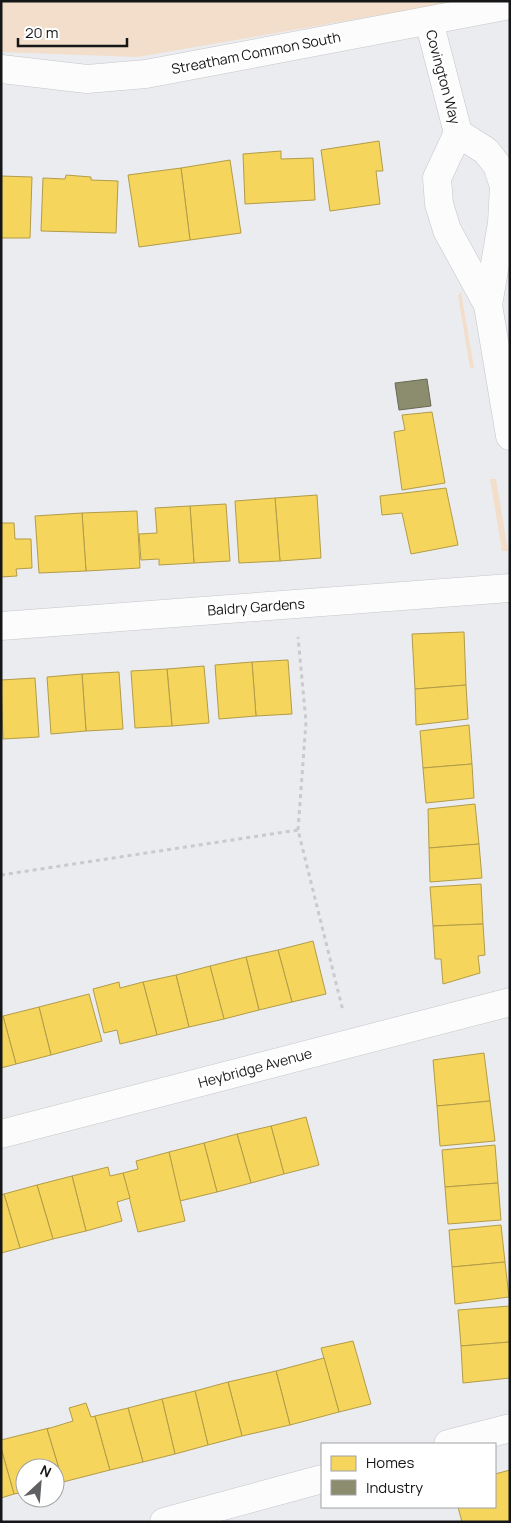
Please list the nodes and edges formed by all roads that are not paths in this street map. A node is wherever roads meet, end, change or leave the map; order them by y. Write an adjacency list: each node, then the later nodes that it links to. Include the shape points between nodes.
1 (510, 5): 2 (street, Streatham Common South)
2 (428, 21): 3 (street, Streatham Common South, via 146,74 87,79); 4 (street, Covington Way)
3 (1, 69)
4 (458, 133): 5 (street, Covington Way, via 437,178 439,204 447,230); 5 (street, Covington Way, via 486,151 497,165 504,186 502,223)
5 (488, 305): 6 (street, Covington Way)
6 (510, 436)
7 (510, 588): 8 (street, Baldry Gardens)
8 (1, 626)
9 (510, 1002): 10 (street, Heybridge Avenue)
10 (1, 1134)
11 (510, 1428): 12 (street)
12 (452, 1443)
13 (321, 1479): 14 (street)
14 (164, 1522)

